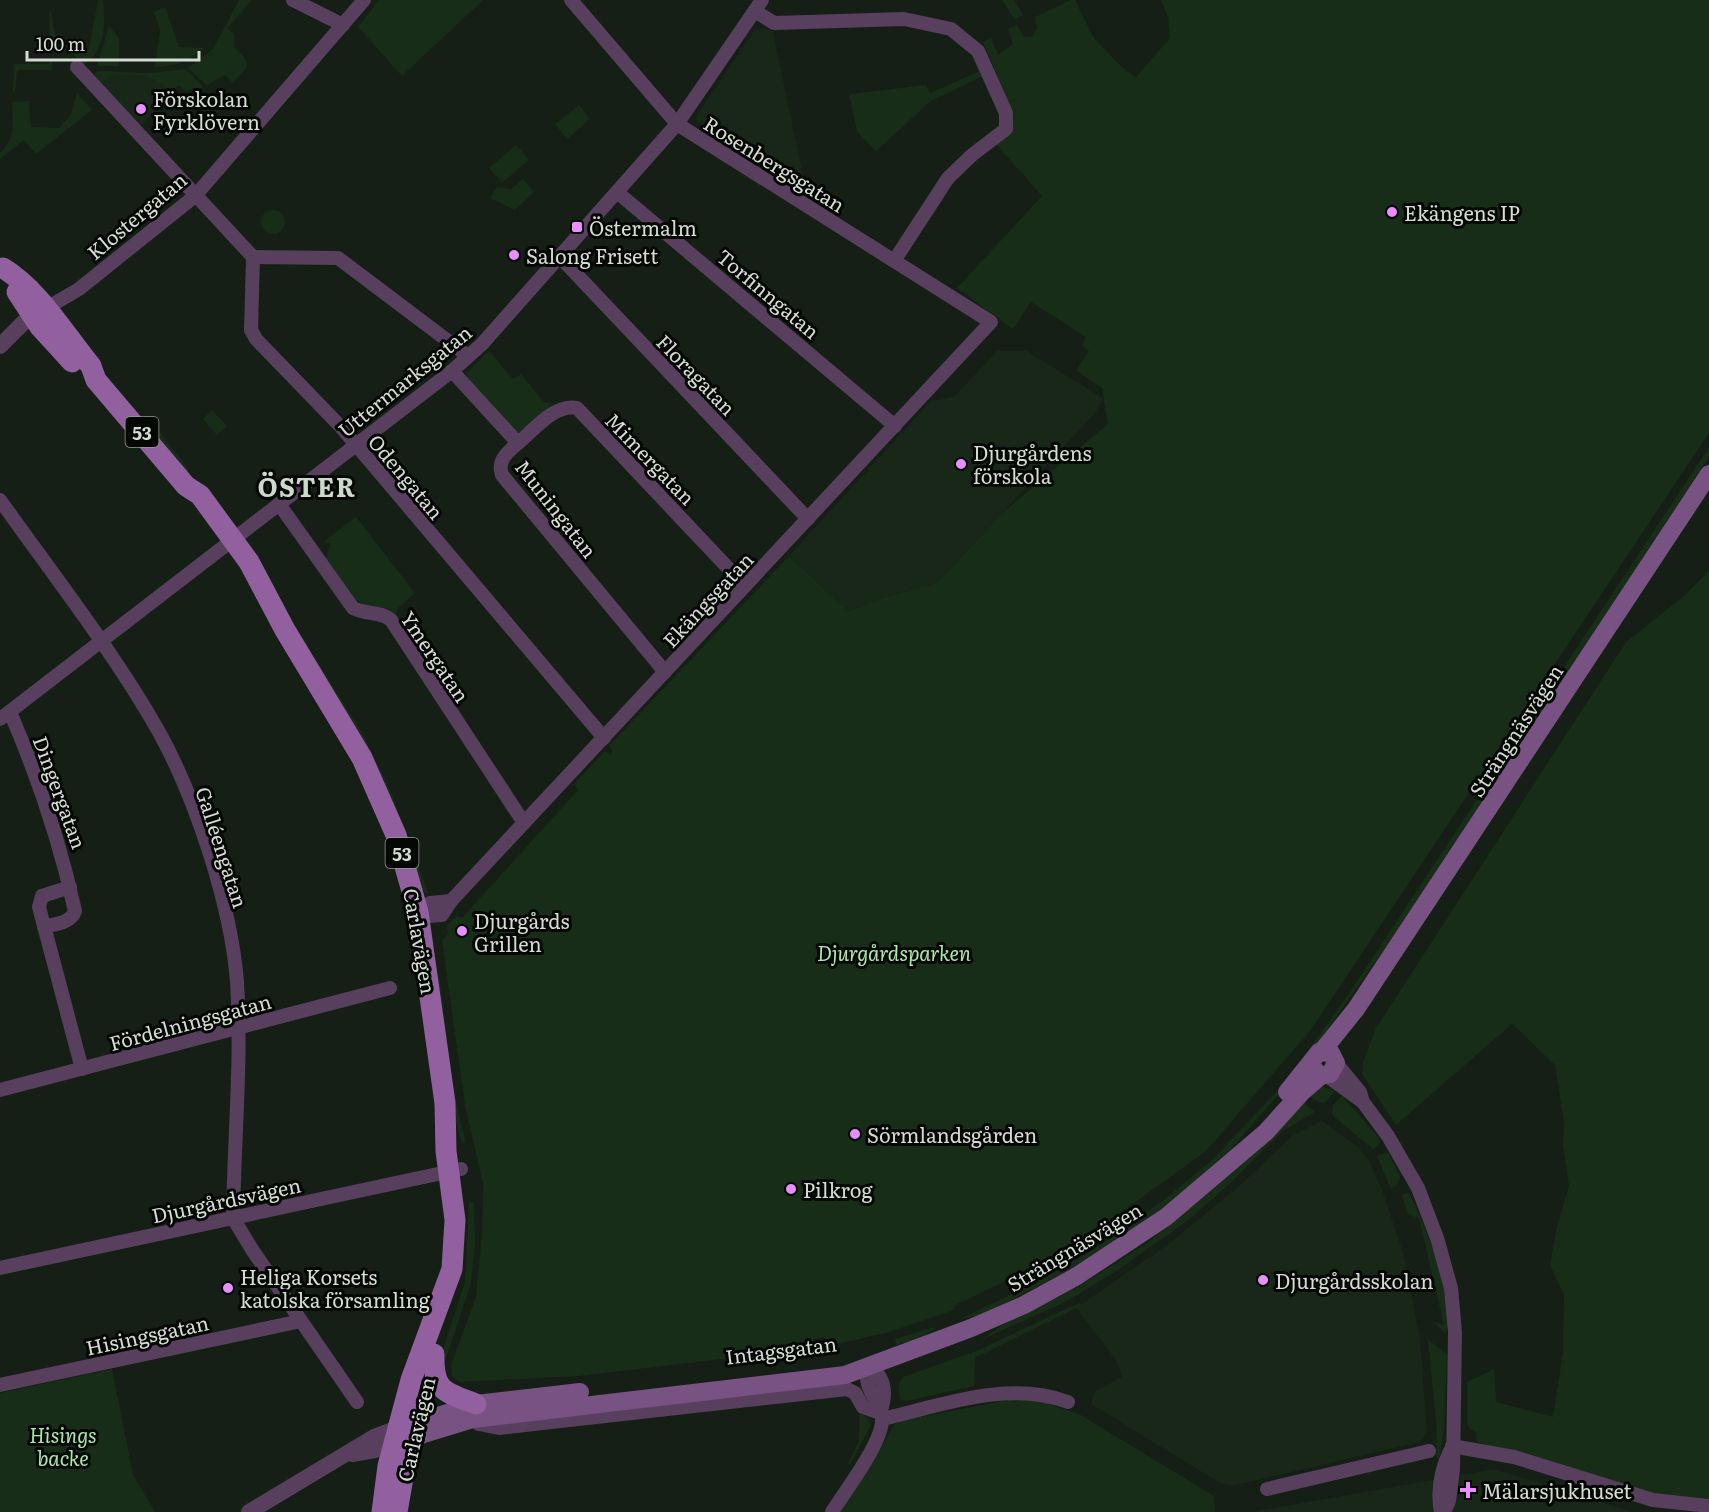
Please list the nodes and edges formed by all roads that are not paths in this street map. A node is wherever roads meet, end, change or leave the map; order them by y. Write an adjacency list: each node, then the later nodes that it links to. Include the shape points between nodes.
1 (293, 0): 5 (street)
2 (364, 0): 5 (street, Klostergatan)
3 (571, 0): 7 (street, Rosenbergsgatan)
4 (758, 5): 7 (street, Uttermarksgatan); 12 (street, via 774,23 904,19 937,25 951,29 978,51 1006,113 1006,129 948,178)
5 (343, 25): 9 (street, Klostergatan)
6 (77, 67): 9 (street)
7 (677, 124): 8 (street, Uttermarksgatan); 12 (street, Rosenbergsgatan)
8 (617, 192): 10 (street, Uttermarksgatan); 19 (street, Torfinngatan)
9 (195, 196): 11 (street); 14 (street, Klostergatan, via 72,294 63,310)
10 (559, 256): 17 (street, Uttermarksgatan); 25 (street, Floragatan)
11 (253, 257): 17 (street, via 338,258); 21 (street, Odengatan, via 251,330)
12 (894, 261): 15 (street, Rosenbergsgatan)
13 (1, 266): 14 (main road, Carlavägen / 53, via 21,279)
14 (43, 318): 16 (street, Klostergatan); 26 (main road, Carlavägen / 53, via 91,366 96,380 186,486 200,495)
15 (991, 322): 19 (street, Ekängsgatan)
16 (1, 346)
17 (468, 356): 18 (street, Uttermarksgatan)
18 (453, 371): 20 (street, Muningatan); 21 (street, Uttermarksgatan)
19 (895, 426): 25 (street, Ekängsgatan)
20 (518, 443): 27 (street, Mimergatan, via 556,411 577,408); 29 (street, Muningatan, via 503,456 499,467 502,476)
21 (355, 445): 24 (street, Uttermarksgatan); 31 (street, Odengatan)
22 (1709, 474): 38 (main road, Strängnäsvägen, via 1356,1009)
23 (0, 500): 28 (street, Galléengatan)
24 (279, 504): 26 (street, Uttermarksgatan); 32 (street, Ymergatan, via 353,608 386,615 391,620)
25 (808, 519): 27 (street, Ekängsgatan)
26 (228, 543): 28 (street, Uttermarksgatan); 34 (main road, Carlavägen / 53, via 249,562 380,794)
27 (746, 586): 29 (street, Ekängsgatan)
28 (99, 640): 30 (street, Uttermarksgatan); 37 (street, Galléengatan, via 159,733 207,849 229,927 237,981)
29 (665, 672): 31 (street, Ekängsgatan)
30 (5, 716): 33 (street, Dingergatan, via 33,766)
31 (604, 738): 32 (street, Ekängsgatan)
32 (524, 823): 34 (street, Ekängsgatan, via 451,901 430,903)
33 (70, 887): 35 (street, via 42,897 39,902); 35 (street, Dingergatan, via 73,917)
34 (418, 912): 41 (main road, Carlavägen / 53)
35 (44, 927): 39 (street)
36 (390, 988): 37 (street, Fördelningsgatan)
37 (237, 1029): 39 (street, Fördelningsgatan); 42 (street, Galléengatan)
38 (1326, 1064): 46 (main road, Strängnäsvägen, via 1258,1125 1249,1144 1209,1182 1166,1217 1077,1276 971,1328); 53 (street, via 1363,1102 1388,1136 1418,1188 1437,1238 1451,1288 1455,1332)
39 (82, 1069): 40 (street, Fördelningsgatan)
40 (0, 1090)
41 (455, 1170): 42 (street, Djurgårdsvägen); 45 (main road, Carlavägen / 53, via 467,1220 463,1266 455,1301); 52 (main road, Carlavägen / 53, via 452,1269 413,1374)
42 (233, 1218): 43 (street, Djurgårdsvägen); 44 (street)
43 (0, 1268)
44 (301, 1321): 47 (street, Hisingsgatan); 48 (street)
45 (434, 1354): 50 (main road, via 436,1383); 52 (main road, Carlavägen / 53)
46 (868, 1365): 50 (main road, Intagsgatan, via 843,1363); 51 (street, via 866,1375)
47 (0, 1385)
48 (357, 1402)
49 (1068, 1402): 51 (street, via 1034,1393 991,1394)
50 (475, 1411): 51 (street, via 479,1424 499,1428 847,1389 855,1393 863,1407); 52 (main road, Intagsgatan)
51 (881, 1416): 60 (street, via 881,1431)
52 (403, 1433): 57 (street, Intagsgatan, via 375,1450 349,1455); 58 (main road, Carlavägen / 53); 59 (main road, Carlavägen / 53)
53 (1452, 1446): 56 (street, via 1514,1457 1653,1500); 61 (street, via 1451,1490)
54 (1429, 1451): 55 (street)
55 (1267, 1489)
56 (1709, 1506)
57 (249, 1512)
58 (382, 1512)
59 (397, 1512)
60 (832, 1512)
61 (1443, 1512)

